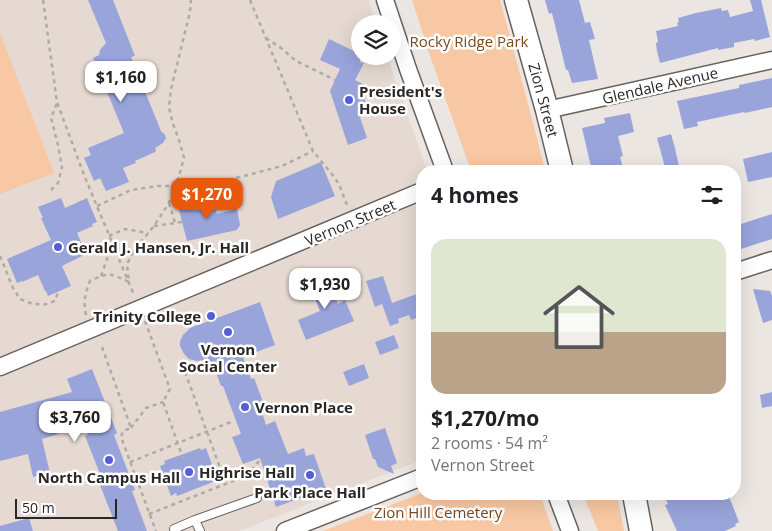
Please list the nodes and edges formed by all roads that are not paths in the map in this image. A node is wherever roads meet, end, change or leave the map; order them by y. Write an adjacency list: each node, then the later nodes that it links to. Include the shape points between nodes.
1 (386, 0): 5 (street)
2 (516, 0): 4 (main road, Zion Street)
3 (772, 60): 4 (street, Glendale Avenue)
4 (547, 110): 6 (main road, Zion Street)
5 (443, 165)
6 (561, 165)
7 (416, 194): 10 (street, Vernon Street)
8 (772, 260): 9 (street)
9 (741, 270)
10 (0, 368)
11 (416, 479): 18 (street)
12 (258, 498): 15 (lane)
13 (558, 500): 19 (street)
14 (635, 500): 20 (main road)
15 (195, 520): 16 (lane); 17 (lane)
16 (174, 528)
17 (200, 531)
18 (285, 531)
19 (570, 531)
20 (641, 531)

